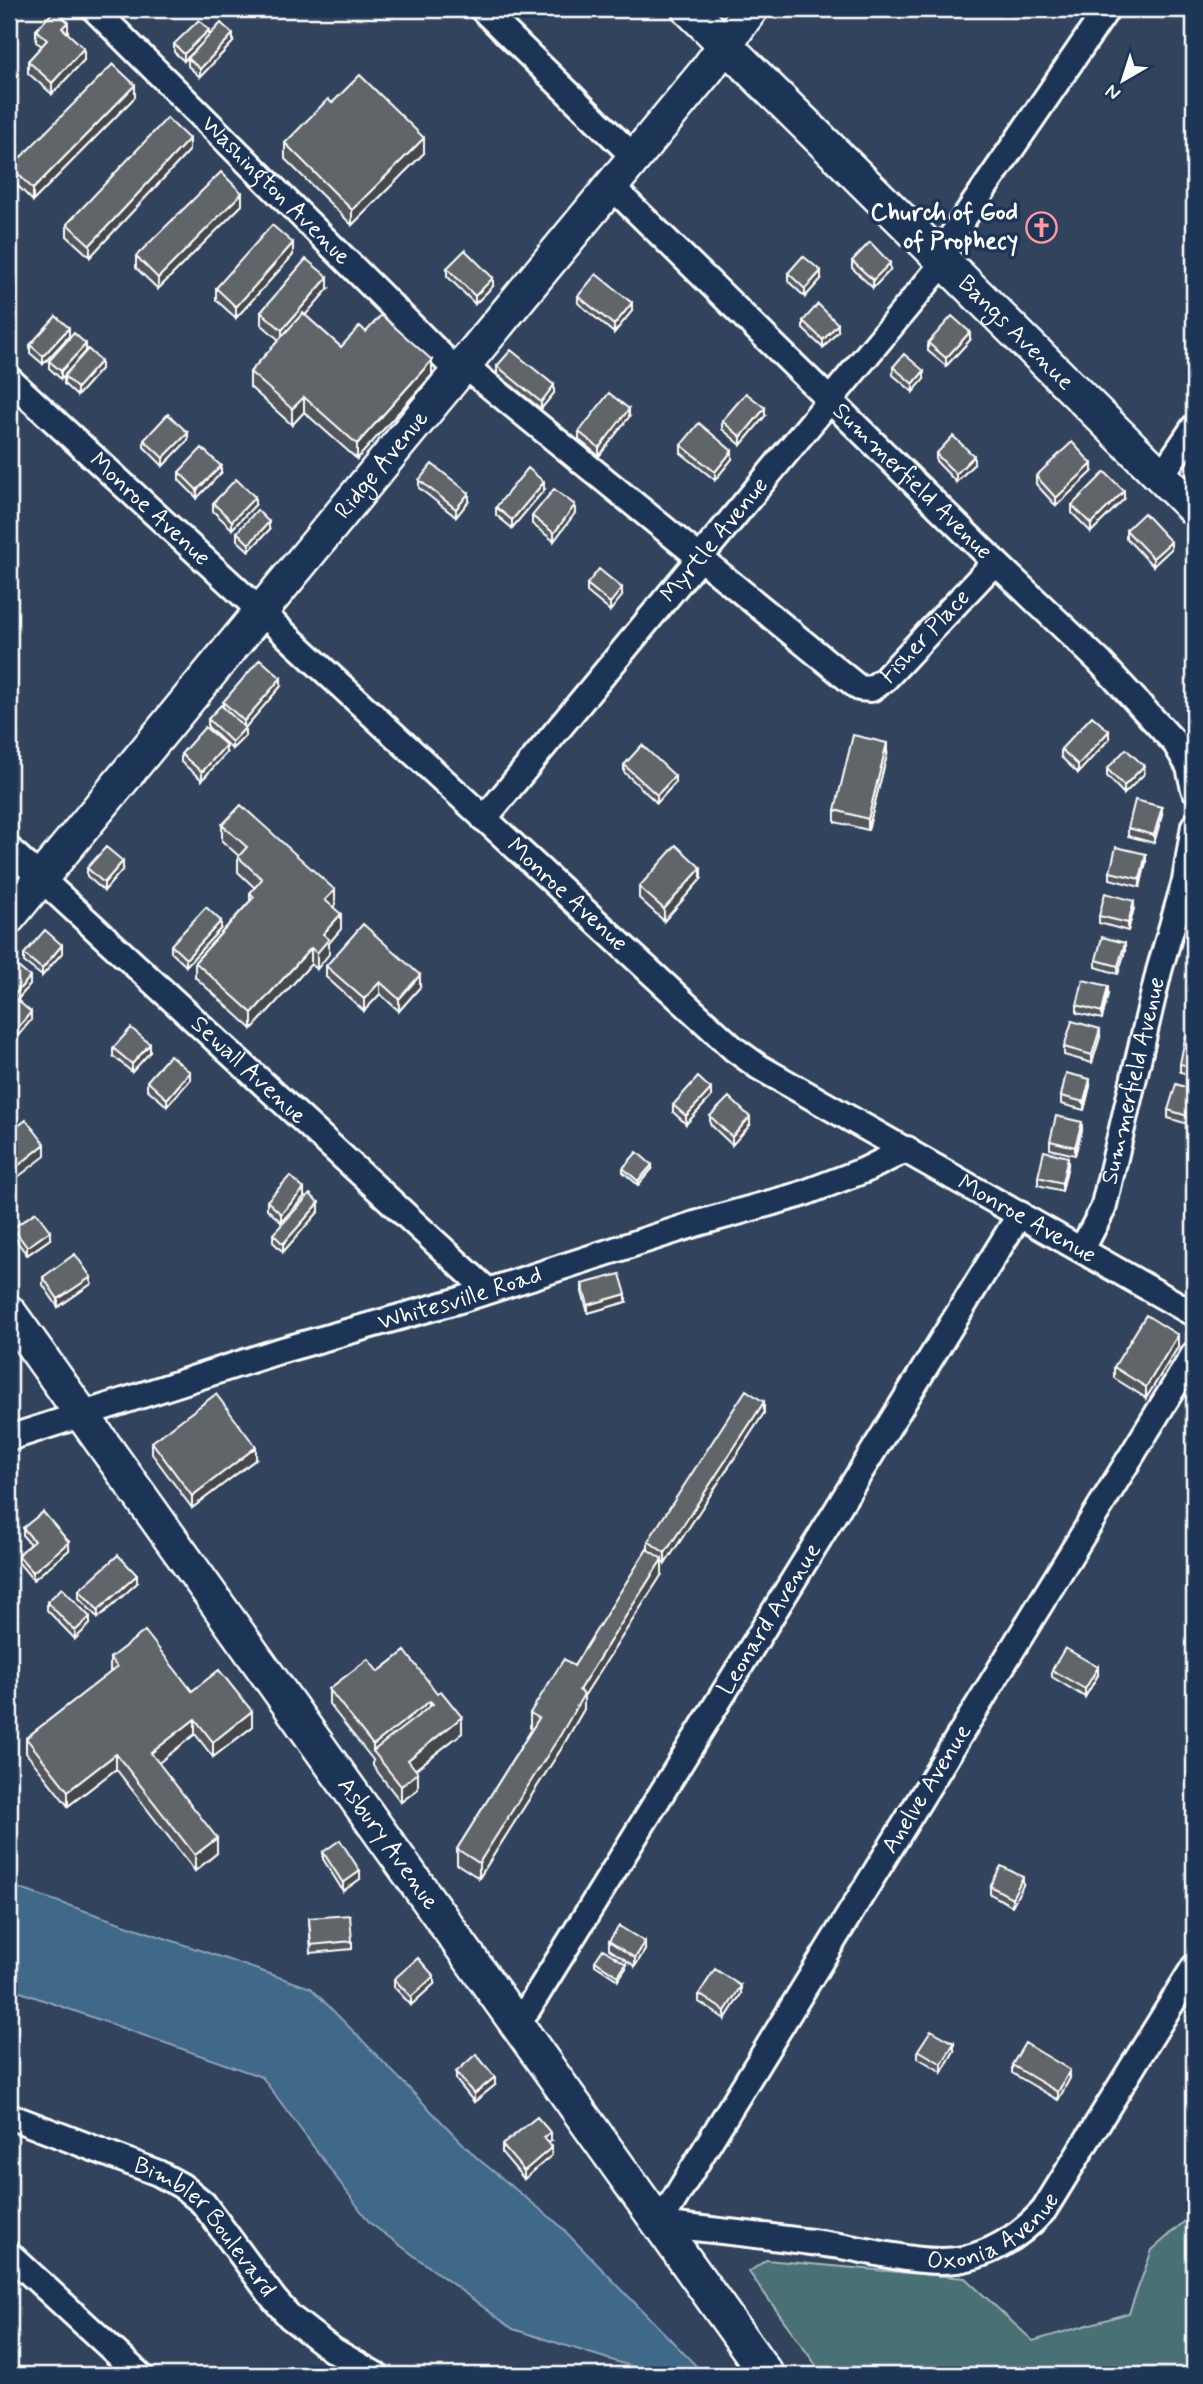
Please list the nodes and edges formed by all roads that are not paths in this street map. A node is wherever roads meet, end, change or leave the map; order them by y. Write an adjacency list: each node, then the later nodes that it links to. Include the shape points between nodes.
1 (94, 9): 10 (street, Washington Avenue)
2 (482, 9): 7 (street)
3 (689, 9): 6 (street, Bangs Avenue)
4 (751, 9): 6 (street, Ridge Avenue)
5 (1107, 9): 9 (street, Myrtle Avenue)
6 (725, 45): 7 (street, Ridge Avenue); 9 (street, Bangs Avenue)
7 (634, 157): 8 (street, Ridge Avenue)
8 (611, 186): 10 (street, Ridge Avenue); 12 (street, Summerfield Avenue)
9 (941, 259): 12 (street, Myrtle Avenue); 14 (street, Bangs Avenue)
10 (461, 368): 16 (street, Washington Avenue); 18 (street, Ridge Avenue)
11 (9, 380): 18 (street, Monroe Avenue)
12 (830, 401): 16 (street, Myrtle Avenue); 17 (street, Summerfield Avenue)
13 (1194, 427): 14 (street)
14 (1161, 476): 15 (street, Bangs Avenue)
15 (1194, 509)
16 (699, 559): 19 (street, Washington Avenue); 21 (street, Myrtle Avenue)
17 (995, 562): 19 (street, Fisher Place, via 884,679 871,689); 20 (street, Summerfield Avenue, via 1099,661 1175,743 1189,767)
18 (261, 612): 21 (street, Monroe Avenue); 24 (street, Ridge Avenue)
19 (850, 681)
20 (1194, 789)
21 (484, 818): 26 (street, Monroe Avenue, via 734,1049)
22 (1194, 826): 28 (street, Summerfield Avenue, via 1185,881 1103,1209)
23 (9, 849): 24 (street, Sewall Avenue)
24 (41, 879): 25 (street, Ridge Avenue); 29 (street, Sewall Avenue)
25 (9, 917)
26 (907, 1149): 27 (street, Monroe Avenue); 29 (street, Whitesville Road, via 799,1195)
27 (1020, 1214): 28 (street, Monroe Avenue); 36 (street, Leonard Avenue)
28 (1082, 1249): 31 (street, Monroe Avenue)
29 (487, 1290): 33 (street, Whitesville Road)
30 (9, 1312): 33 (street, Asbury Avenue)
31 (1194, 1314)
32 (1194, 1354): 38 (street, Anelve Avenue)
33 (81, 1413): 34 (street, Whitesville Road); 36 (street, Asbury Avenue)
34 (9, 1437)
35 (1194, 1967): 38 (street, Oxonia Avenue, via 1044,2210 1029,2226 989,2251 961,2259 928,2259)
36 (516, 2024): 38 (street, Asbury Avenue)
37 (9, 2116): 41 (street, Bimbler Boulevard, via 182,2186 203,2203 290,2317 331,2349)
38 (659, 2224): 42 (street, Asbury Avenue)
39 (9, 2254): 40 (street)
40 (140, 2375)
41 (376, 2375)
42 (767, 2375)

